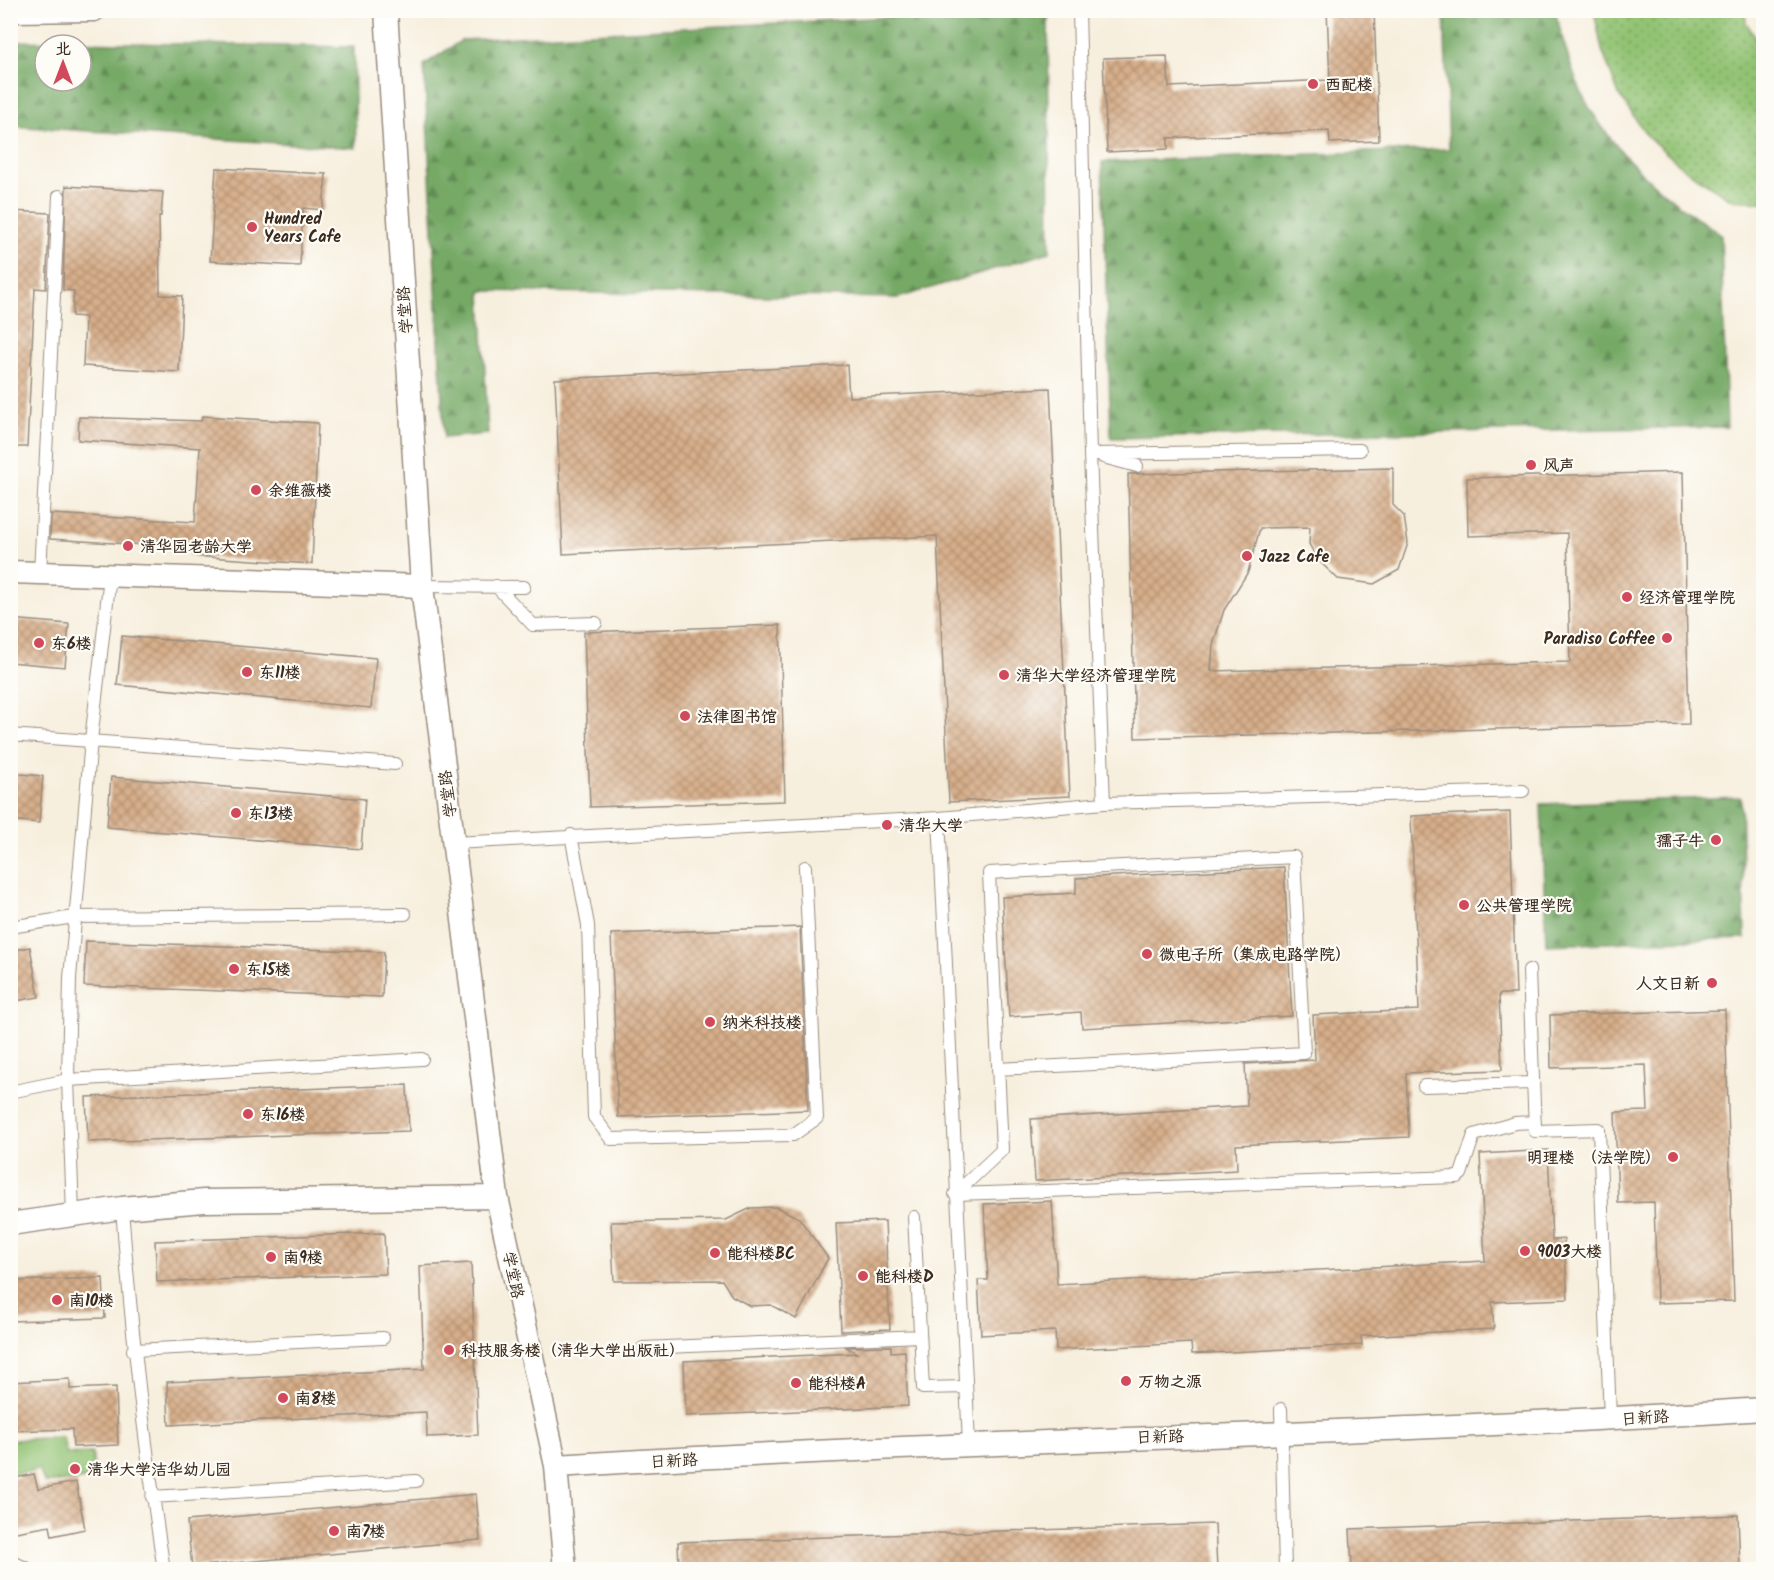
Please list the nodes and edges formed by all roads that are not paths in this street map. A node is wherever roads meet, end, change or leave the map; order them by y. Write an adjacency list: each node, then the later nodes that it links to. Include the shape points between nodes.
1 (94, 10): 4 (street)
2 (386, 10): 12 (street, 学堂路)
3 (1079, 10): 7 (lane)
4 (10, 11)
5 (59, 196): 10 (lane)
6 (1360, 450): 7 (lane)
7 (1090, 454): 8 (lane); 20 (lane)
8 (1137, 466)
9 (10, 572): 10 (street)
10 (40, 573): 11 (street)
11 (110, 576): 12 (street); 17 (lane)
12 (422, 586): 13 (lane); 23 (street, 学堂路)
13 (496, 586): 14 (lane); 15 (lane, via 533,626)
14 (524, 587)
15 (596, 623)
16 (10, 735): 17 (lane)
17 (91, 740): 18 (lane); 26 (lane)
18 (395, 764)
19 (1523, 791): 20 (lane)
20 (1104, 803): 21 (lane)
21 (939, 818): 22 (lane); 36 (lane)
22 (572, 835): 23 (lane); 24 (lane, via 588,926 594,1117 611,1139 793,1135 817,1118)
23 (453, 843): 37 (street, 学堂路)
24 (805, 867)
25 (405, 914): 26 (lane)
26 (74, 917): 27 (lane); 31 (lane)
27 (10, 927)
28 (1529, 970): 32 (lane)
29 (422, 1059): 31 (lane)
30 (998, 1069): 30 (lane, via 989,873 1294,856 1304,1053); 36 (lane, via 1002,1150)
31 (68, 1080): 34 (lane); 39 (lane)
32 (1533, 1083): 33 (lane); 35 (lane)
33 (1424, 1086)
34 (10, 1092)
35 (1535, 1122): 36 (lane, via 1515,1123 1474,1135 1459,1176); 49 (lane, via 1535,1131 1599,1129)
36 (955, 1194): 46 (lane)
37 (497, 1197): 38 (street, via 204,1201); 52 (street, 学堂路)
38 (122, 1208): 39 (street); 45 (lane)
39 (74, 1214): 41 (street)
40 (914, 1217): 42 (lane)
41 (10, 1224)
42 (920, 1336): 44 (lane); 46 (lane, via 923,1388)
43 (383, 1338): 45 (lane)
44 (643, 1348)
45 (133, 1350): 54 (lane)
46 (966, 1387): 51 (lane)
47 (1281, 1409): 50 (lane)
48 (1764, 1409): 49 (street, 日新路)
49 (1610, 1419): 50 (street, 日新路)
50 (1280, 1431): 51 (street, 日新路); 59 (lane)
51 (969, 1444): 52 (street, 日新路)
52 (556, 1466): 58 (street, 学堂路)
53 (416, 1481): 54 (lane)
54 (152, 1497): 57 (lane)
55 (10, 1561): 56 (lane)
56 (30, 1569)
57 (164, 1569)
58 (565, 1569)
59 (1285, 1569)

